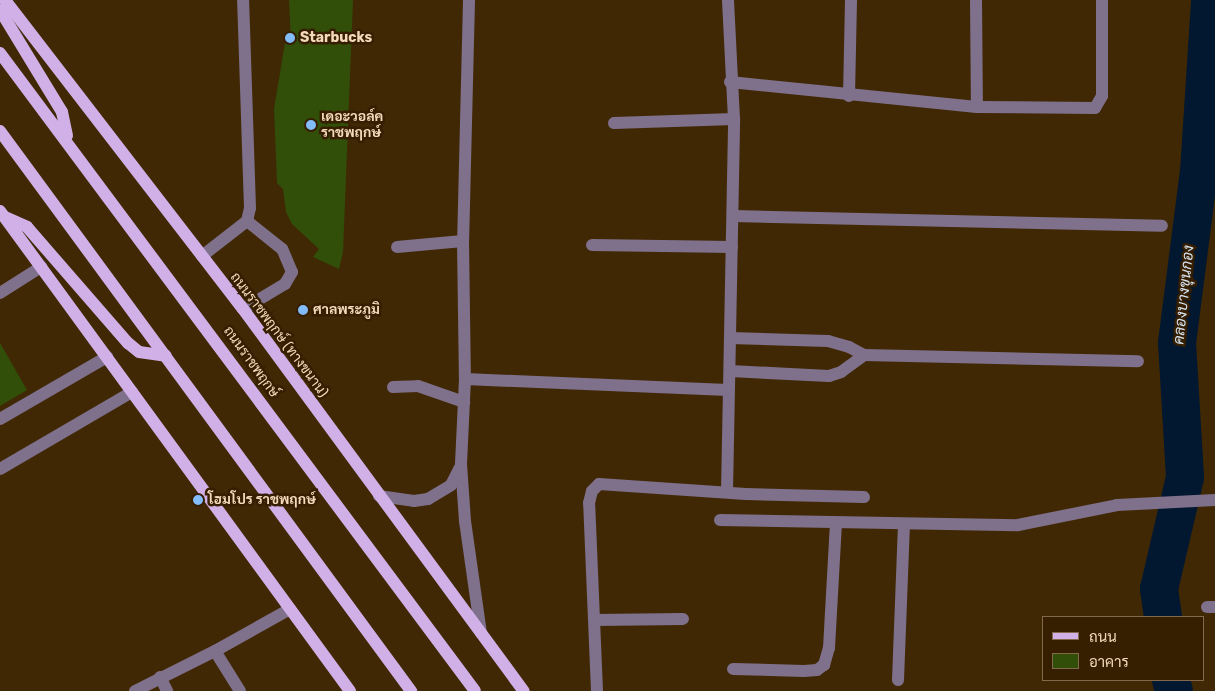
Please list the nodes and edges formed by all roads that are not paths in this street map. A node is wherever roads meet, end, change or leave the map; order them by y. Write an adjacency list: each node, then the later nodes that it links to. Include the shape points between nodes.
1 (5, 0): 25 (main road, ถนนราชพฤกษ์ (ทางขนาน))
2 (243, 0): 19 (street, via 250,192)
3 (469, 0): 21 (street)
4 (728, 0): 10 (street)
5 (851, 0): 11 (street)
6 (976, 0): 12 (street)
7 (1102, 0): 12 (street, via 1102,96 1095,108)
8 (0, 10): 16 (main road, via 62,112)
9 (0, 53): 16 (main road, ถนนราชพฤกษ์)
10 (730, 82): 11 (street); 13 (street)
11 (849, 96): 12 (street)
12 (977, 107)
13 (734, 119): 14 (street); 18 (street)
14 (614, 123)
15 (0, 132): 31 (main road)
16 (68, 140): 63 (main road, ถนนราชพฤกษ์)
17 (2, 214): 26 (main road); 31 (main road, via 27,228 128,343 139,352)
18 (733, 216): 20 (street); 24 (street)
19 (247, 221): 25 (street); 28 (street, via 282,249 292,272 285,284)
20 (1162, 226)
21 (463, 241): 23 (street); 35 (street)
22 (592, 245): 24 (street)
23 (397, 247)
24 (732, 247): 29 (street)
25 (202, 256): 28 (main road, ถนนราชพฤกษ์ (ทางขนาน))
26 (41, 267): 27 (street); 32 (main road)
27 (0, 293)
28 (243, 309): 44 (main road, ถนนราชพฤกษ์ (ทางขนาน))
29 (730, 338): 30 (street, via 828,341); 34 (street)
30 (864, 355): 33 (street); 34 (street, via 852,366 829,376)
31 (166, 356): 62 (main road)
32 (107, 357): 38 (main road); 40 (street)
33 (1138, 361)
34 (730, 371): 37 (street)
35 (465, 379): 37 (street); 39 (street)
36 (393, 386): 39 (street, via 418,386)
37 (728, 390): 43 (street)
38 (132, 392): 42 (street); 50 (main road)
39 (464, 402): 41 (street)
40 (0, 419)
41 (461, 464): 44 (street, via 451,485 428,499 414,501); 53 (street, via 465,520)
42 (0, 469)
43 (727, 492): 45 (street); 52 (street, via 599,484 592,491 589,503)
44 (379, 496): 53 (main road, ถนนราชพฤกษ์ (ทางขนาน))
45 (864, 497)
46 (1212, 500): 49 (street, via 1117,505 1018,525)
47 (720, 520): 48 (street)
48 (836, 523): 49 (street); 55 (street, via 830,648 824,665 817,670 804,671)
49 (904, 524): 57 (street)
50 (290, 608): 54 (street); 61 (main road)
51 (683, 619): 52 (street)
52 (595, 620): 65 (street)
53 (482, 633): 64 (main road, ถนนราชพฤกษ์ (ทางขนาน))
54 (215, 652): 56 (street); 60 (street)
55 (733, 669)
56 (160, 677): 58 (street); 59 (street)
57 (898, 680)
58 (135, 691)
59 (167, 691)
60 (240, 691)
61 (350, 691)
62 (411, 691)
63 (475, 691)
64 (524, 691)
65 (597, 691)

